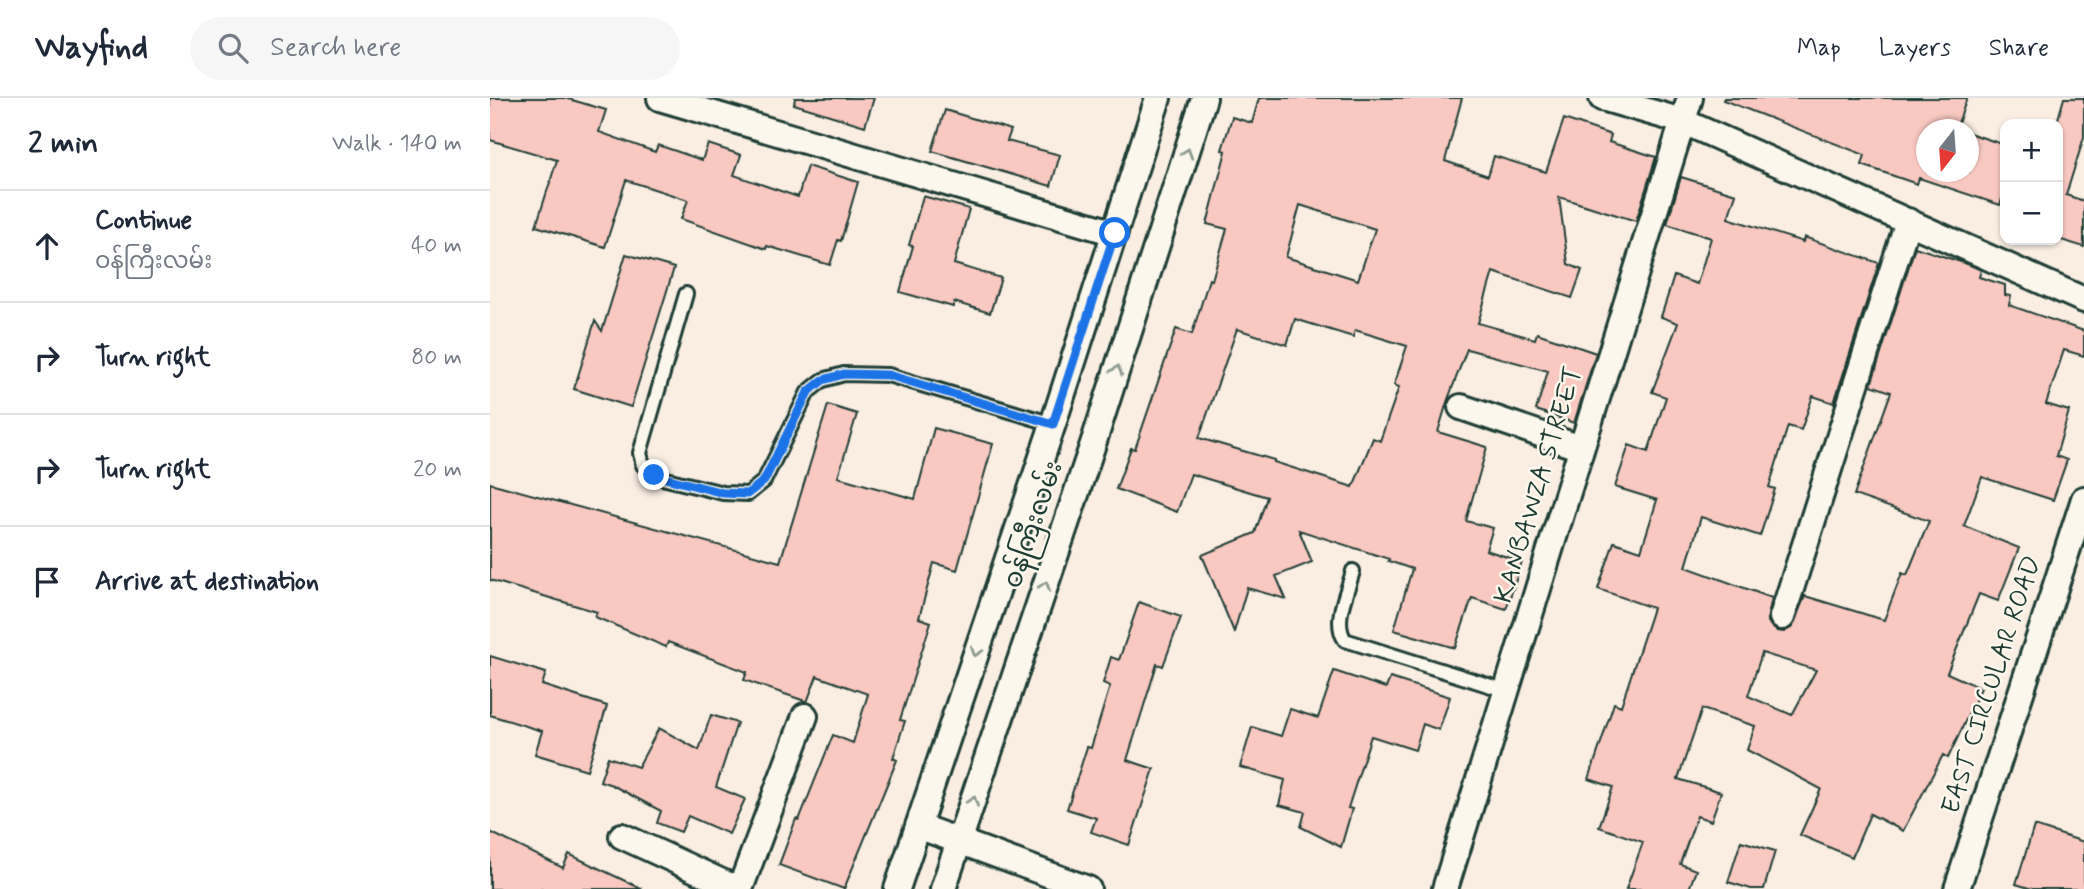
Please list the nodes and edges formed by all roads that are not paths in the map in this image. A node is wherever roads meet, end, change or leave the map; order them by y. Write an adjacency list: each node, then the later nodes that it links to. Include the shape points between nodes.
1 (660, 98): 8 (street)
2 (1158, 98): 8 (street, ဝန်ကြီးလမ်း)
3 (1204, 98): 21 (street, ဝန်ကြီးလမ်း, one-way to 3)
4 (1602, 98): 6 (street)
5 (1690, 98): 6 (street, KANBAWZA STREET)
6 (1682, 121): 7 (street); 13 (street, KANBAWZA STREET)
7 (1908, 221): 10 (street); 16 (street)
8 (1115, 233): 12 (street, ဝန်ကြီးလမ်း)
9 (685, 294): 12 (lane, via 640,453 643,465 654,475 723,493 747,494 764,481 808,392 823,380 844,374 888,375)
10 (2084, 300)
11 (1461, 407): 13 (street)
12 (1053, 424): 19 (street, ဝန်ကြီးလမ်း, one-way to 19)
13 (1581, 448): 17 (street, KANBAWZA STREET)
14 (2084, 499): 27 (street, EAST CIRCULAR ROAD)
15 (1353, 571): 17 (lane, via 1339,622 1345,640)
16 (1782, 617)
17 (1507, 691): 26 (street, KANBAWZA STREET)
18 (805, 716): 22 (street)
19 (918, 826): 21 (street); 23 (street, ဝန်ကြီးလမ်း)
20 (622, 836): 22 (street)
21 (959, 841): 24 (street, ဝန်ကြီးလမ်း); 25 (street)
22 (738, 889)
23 (897, 889)
24 (943, 889)
25 (1088, 889)
26 (1445, 889)
27 (1957, 889)

